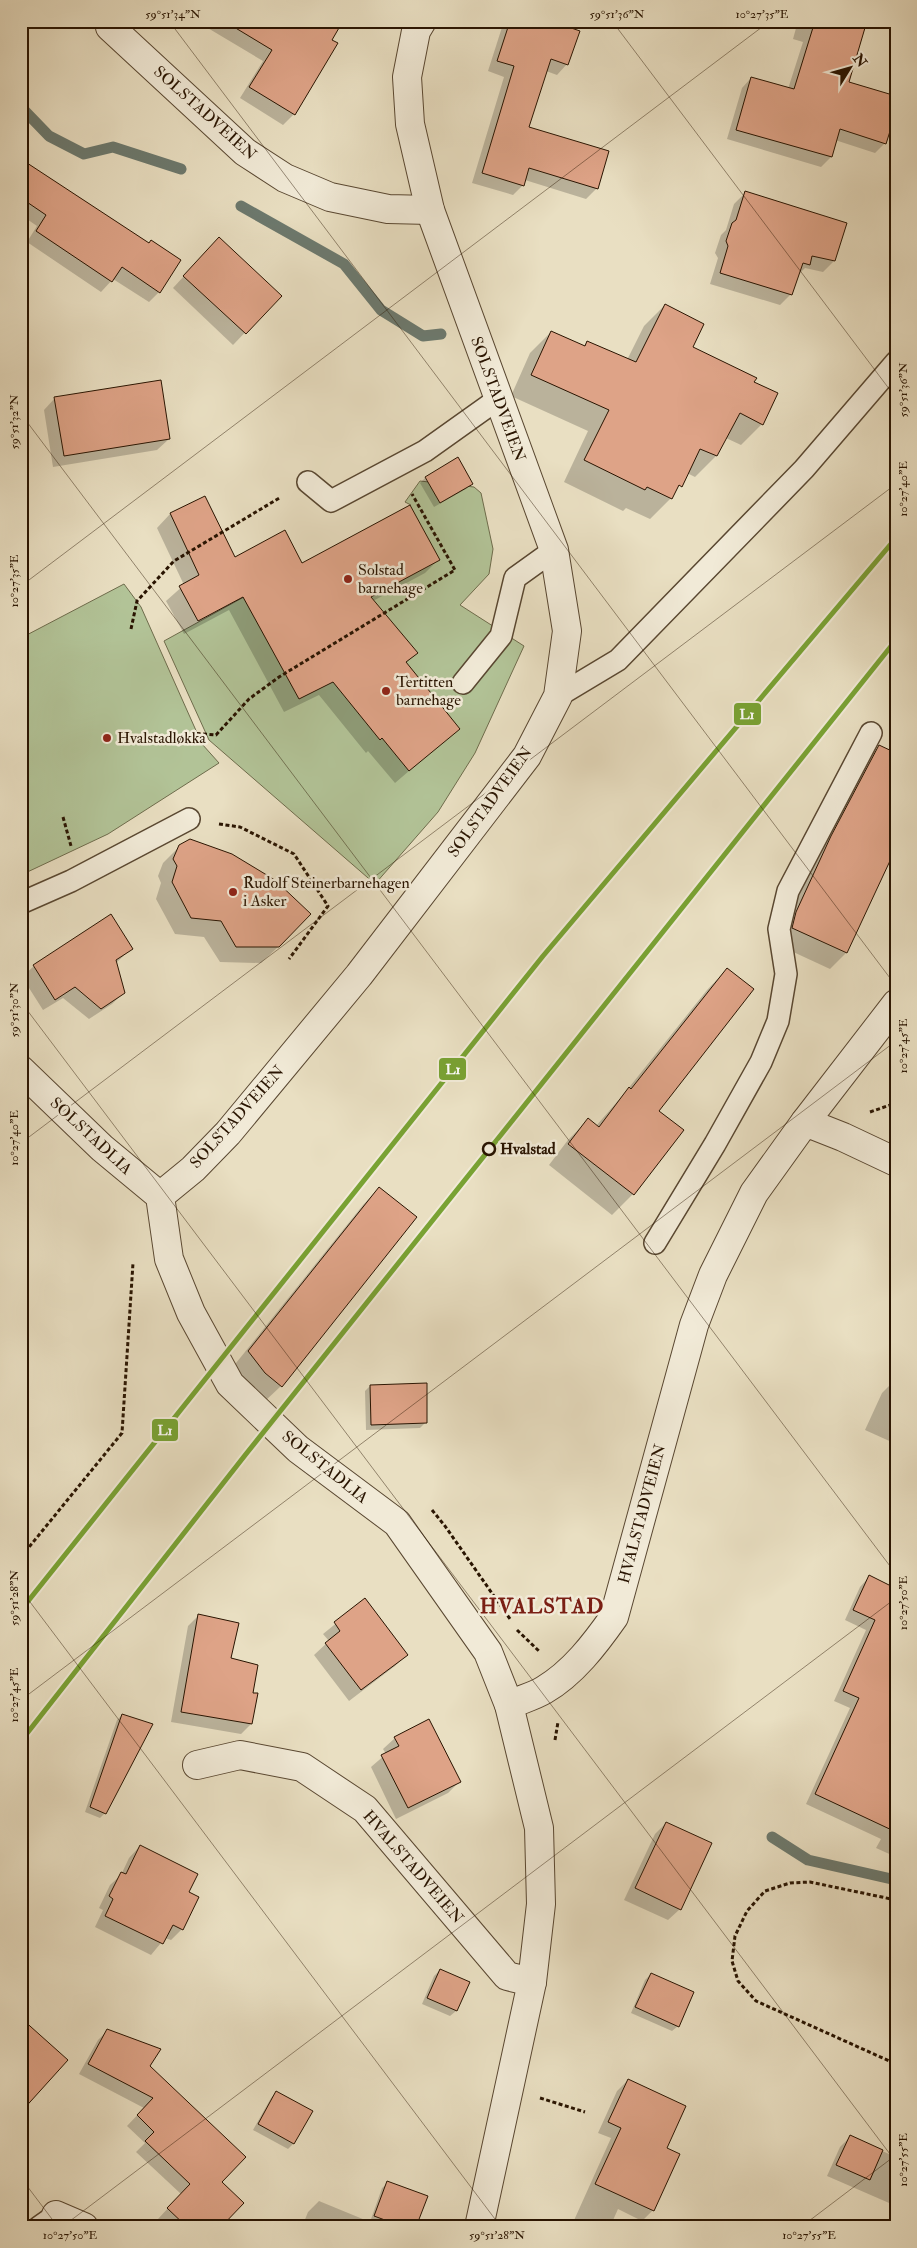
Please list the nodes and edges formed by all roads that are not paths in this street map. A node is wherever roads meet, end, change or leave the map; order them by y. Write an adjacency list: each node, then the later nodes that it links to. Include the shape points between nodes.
1 (110, 21): 3 (street, SOLSTADVEIEN, via 110,27 245,152 285,178 330,197 388,208)
2 (422, 21): 3 (street, SOLSTADVEIEN, via 416,31 407,77 410,124)
3 (430, 210): 5 (street, SOLSTADVEIEN)
4 (896, 362): 9 (lane, via 804,470 618,660)
5 (498, 400): 6 (lane, via 425,451 331,502); 7 (street, SOLSTADVEIEN)
6 (308, 482)
7 (554, 550): 8 (lane, via 515,578 500,636); 9 (street, SOLSTADVEIEN, via 567,631)
8 (464, 683)
9 (558, 696): 17 (street, SOLSTADVEIEN, via 527,756 359,975 228,1133 193,1169)
10 (871, 734): 18 (lane, via 788,891 779,929 786,974 778,1021 756,1070 715,1144)
11 (189, 819): 12 (lane, via 71,882)
12 (21, 903)
13 (896, 1004): 15 (street, HVALSTADVEIEN)
14 (21, 1070): 17 (street, SOLSTADLIA, via 102,1148)
15 (805, 1122): 16 (street); 19 (street, HVALSTADVEIEN, via 754,1192 713,1275 694,1325 614,1618 595,1644 558,1681)
16 (896, 1162)
17 (160, 1196): 19 (street, SOLSTADLIA, via 169,1259 191,1313 230,1384 298,1449 397,1523 488,1652)
18 (655, 1243)
19 (508, 1705): 21 (street, via 539,1828 541,1904)
20 (197, 1765): 21 (street, HVALSTADVEIEN, via 240,1755 302,1768 365,1809 507,1976)
21 (532, 1982): 24 (street)
22 (48, 2221): 23 (street)
23 (84, 2227)
24 (479, 2227)

